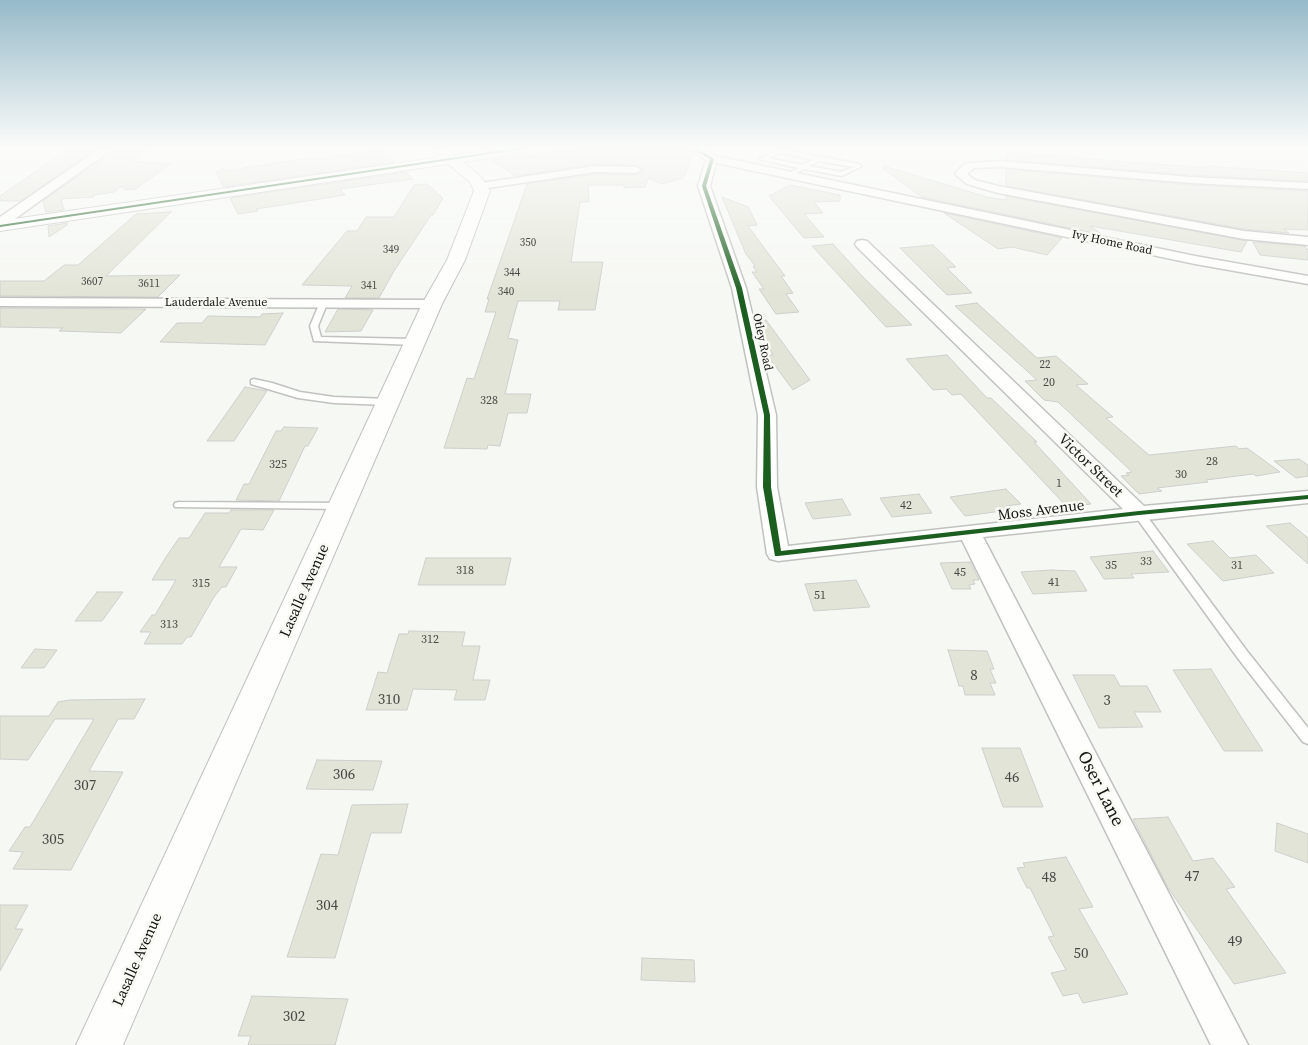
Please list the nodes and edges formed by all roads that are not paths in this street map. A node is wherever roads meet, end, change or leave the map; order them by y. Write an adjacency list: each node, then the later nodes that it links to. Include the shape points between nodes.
1 (36, 198): 7 (street)
2 (158, 198): 7 (main road)
3 (480, 198): 13 (main road, Lasalle Avenue, via 456,260)
4 (708, 198): 22 (street, Otley Road, via 739,288 766,415 767,487)
5 (893, 198): 10 (street, Ivy Home Road)
6 (1041, 198): 8 (street, via 1236,233)
7 (2, 221)
8 (1308, 241)
9 (862, 244): 20 (street, Victor Street)
10 (1308, 280)
11 (0, 302): 12 (street, Lauderdale Avenue)
12 (323, 304): 13 (street, Lauderdale Avenue); 14 (lane, via 314,326 316,339)
13 (432, 304): 14 (main road, Lasalle Avenue)
14 (416, 342): 16 (main road, Lasalle Avenue)
15 (254, 382): 16 (lane, via 270,384 298,395)
16 (389, 402): 19 (main road, Lasalle Avenue)
17 (1308, 497): 20 (street, Moss Avenue)
18 (179, 505): 19 (lane)
19 (343, 506): 24 (main road, Lasalle Avenue)
20 (1139, 513): 21 (street, Moss Avenue); 23 (lane, Victor Street)
21 (970, 534): 22 (street, Moss Avenue); 25 (street, Oser Lane)
22 (778, 554)
23 (1308, 738)
24 (99, 1045)
25 (1230, 1045)

